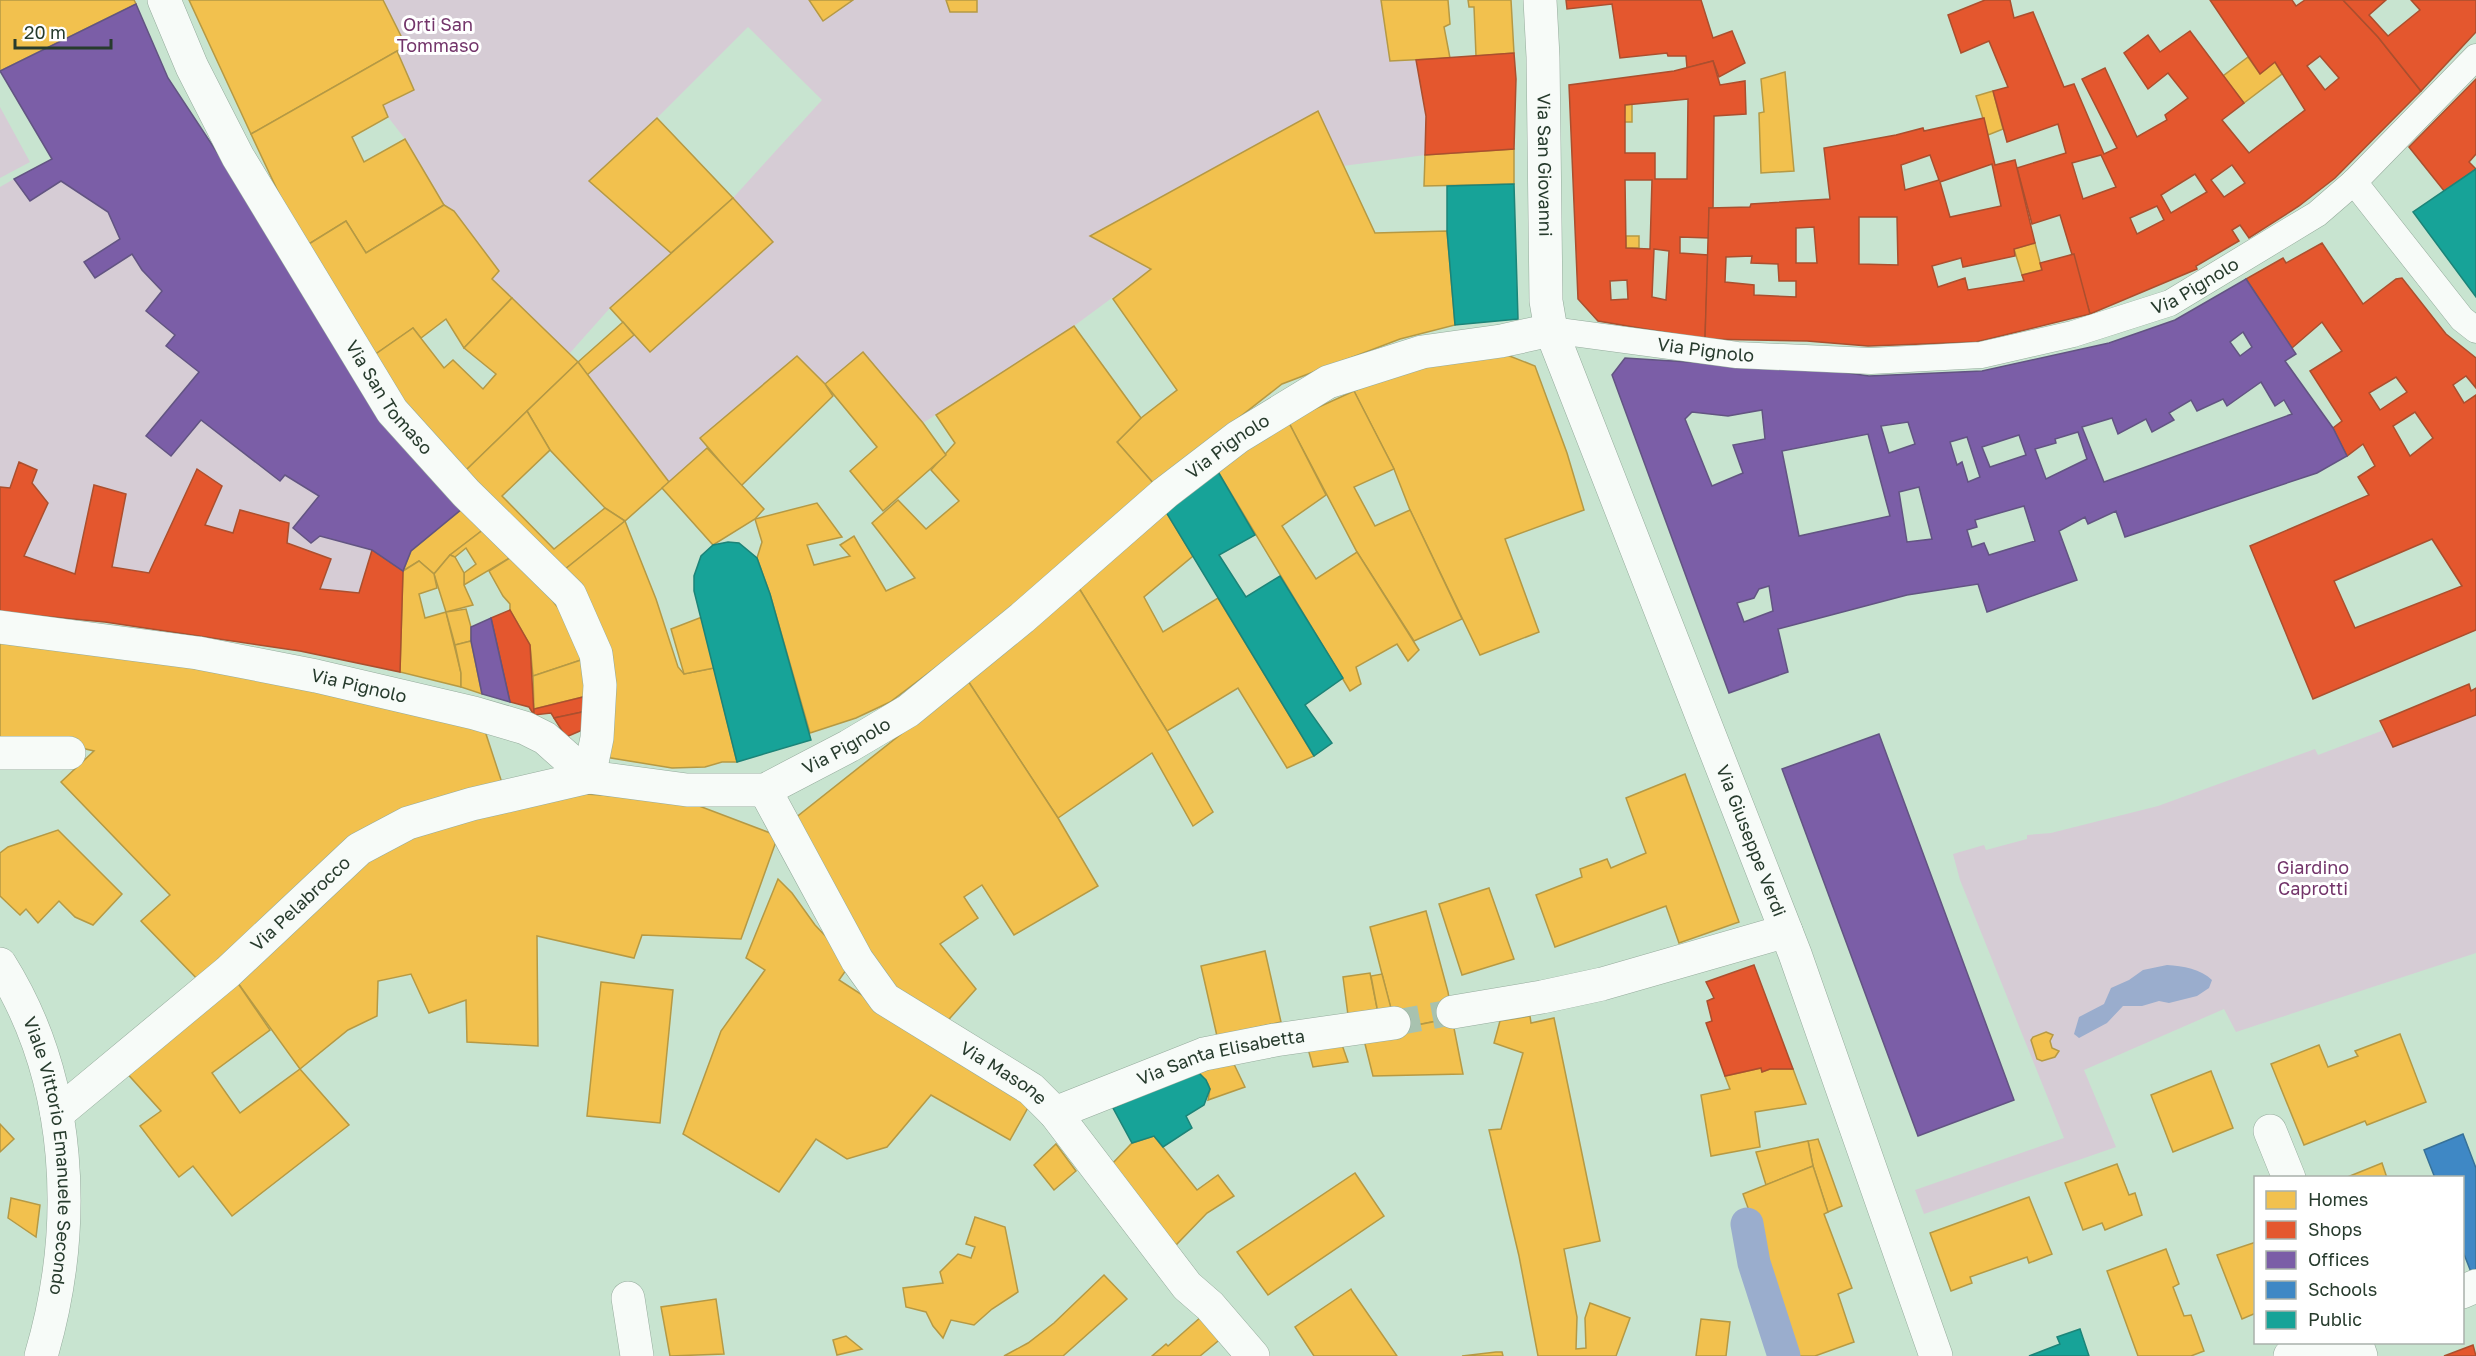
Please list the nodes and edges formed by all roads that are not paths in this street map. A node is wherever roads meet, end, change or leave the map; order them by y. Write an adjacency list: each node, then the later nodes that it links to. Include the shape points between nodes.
1 (164, 0): 10 (street, Via San Tomaso, via 192,67 238,157 392,411 466,493 570,595 596,654 600,685 597,738)
2 (1540, 0): 5 (street, Via San Giovanni, via 1546,301)
3 (2476, 57): 4 (street, Via Pignolo)
4 (2354, 182): 5 (street, Via Pignolo, via 2310,218 2170,303 2073,333 1981,355 1871,361 1737,355); 6 (street, via 2462,319)
5 (1551, 330): 11 (street, Via Pignolo, via 1422,352 1328,382 1246,432 1165,493 908,711); 12 (street, Via Giuseppe Verdi)
6 (2476, 330)
7 (0, 627): 10 (street, Via Pignolo, via 198,653 474,713 545,738)
8 (0, 753): 9 (street)
9 (69, 753)
10 (589, 777): 11 (street, Via Pignolo, via 687,790); 17 (street, Via Pelabrocco, via 408,823 359,849 228,972)
11 (765, 790): 16 (street, Via Masone, via 857,960 885,999 1031,1089)
12 (1786, 931): 14 (street, via 1602,984); 25 (street, Via Giuseppe Verdi)
13 (0, 964): 17 (street, Viale Vittorio Emanuele Secondo, via 27,1013)
14 (1453, 1012)
15 (1394, 1023): 16 (street, Via Santa Elisabetta, via 1204,1054)
16 (1055, 1113): 24 (street, Via Masone, via 1187,1287 1210,1306)
17 (57, 1114): 22 (street, Viale Vittorio Emanuele Secondo, via 63,1176 62,1241 59,1281)
18 (2270, 1131): 19 (street)
19 (2288, 1176)
20 (628, 1298): 23 (street)
21 (2329, 1344): 26 (street)
22 (41, 1356)
23 (637, 1356)
24 (1253, 1356)
25 (1936, 1356)
26 (2290, 1356)

